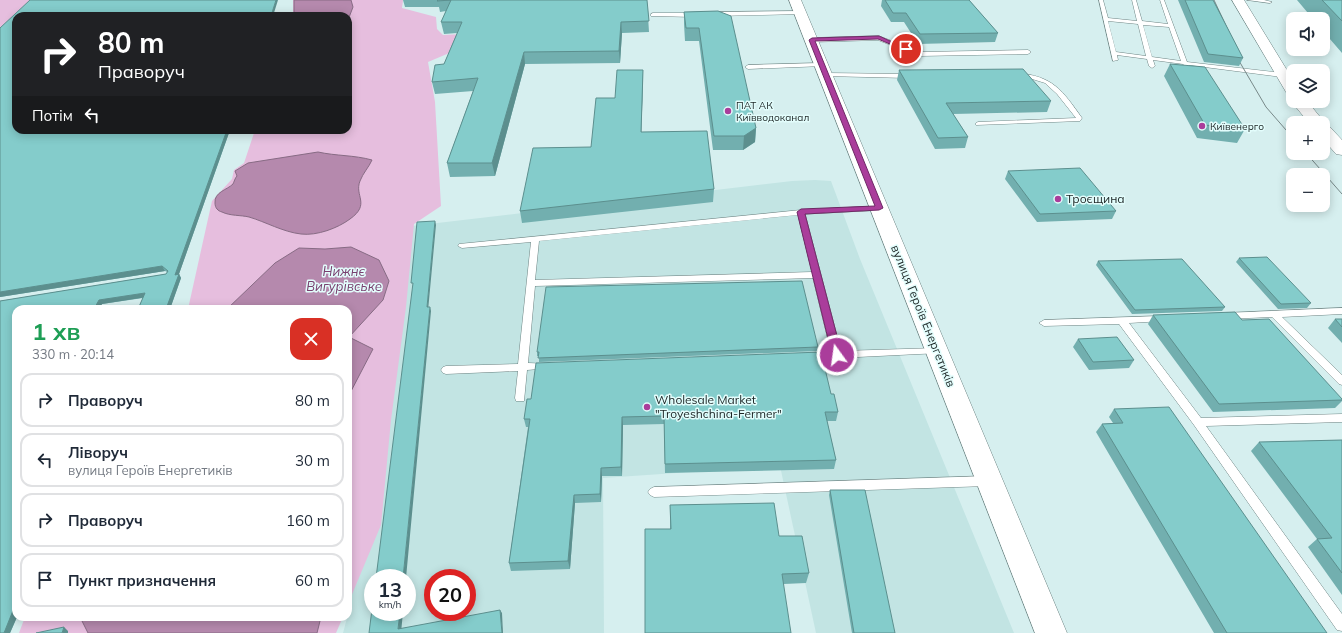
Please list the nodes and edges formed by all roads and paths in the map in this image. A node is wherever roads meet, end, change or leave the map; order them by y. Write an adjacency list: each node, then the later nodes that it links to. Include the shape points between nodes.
1 (1101, 0): 11 (lane)
2 (1134, 0): 12 (lane)
3 (1162, 0): 13 (lane)
4 (1238, 0): 24 (street)
5 (1249, 0): 6 (lane)
6 (1270, 2)
7 (798, 7): 8 (lane); 14 (street, вулиця Героїв Енергетиків)
8 (707, 14)
9 (652, 15): 10 (lane)
10 (699, 15)
11 (1106, 20): 12 (lane); 16 (lane)
12 (1140, 23): 13 (lane); 17 (lane)
13 (1171, 26): 20 (lane)
14 (812, 40): 15 (lane, via 879,38 919,54); 22 (street, вулиця Героїв Енергетиків)
15 (1028, 52)
16 (1114, 53): 17 (lane); 18 (lane)
17 (1150, 58): 19 (lane); 20 (lane)
18 (1115, 60)
19 (1152, 66)
20 (1187, 66): 24 (lane)
21 (748, 67): 22 (lane)
22 (824, 70): 25 (lane); 30 (street, вулиця Героїв Енергетиків)
23 (1012, 75): 29 (lane, via 1035,76 1048,81 1079,118 1078,120)
24 (1282, 75): 26 (street)
25 (917, 76)
26 (1286, 81)
27 (1305, 108): 28 (street)
28 (1311, 116)
29 (978, 124)
30 (879, 208): 31 (lane); 42 (street, вулиця Героїв Енергетиків)
31 (801, 212): 32 (lane); 34 (lane)
32 (536, 239): 33 (lane); 35 (lane)
33 (462, 246)
34 (816, 275): 35 (lane); 43 (lane)
35 (531, 283): 45 (lane)
36 (1342, 311): 37 (lane)
37 (1274, 314): 38 (lane); 48 (lane)
38 (1213, 316)
39 (1168, 318): 40 (lane)
40 (1122, 321): 41 (lane); 51 (lane)
41 (1044, 323)
42 (937, 350): 43 (lane); 52 (street, вулиця Героїв Енергетиків)
43 (837, 355): 44 (lane)
44 (798, 357)
45 (523, 366): 46 (lane); 47 (lane); 49 (lane)
46 (555, 366)
47 (446, 370)
48 (1342, 381)
49 (520, 398)
50 (1342, 418): 51 (lane)
51 (1198, 422): 54 (lane)
52 (990, 481): 53 (lane); 55 (street, вулиця Героїв Енергетиків)
53 (654, 492)
54 (1342, 625)
55 (1051, 633)

